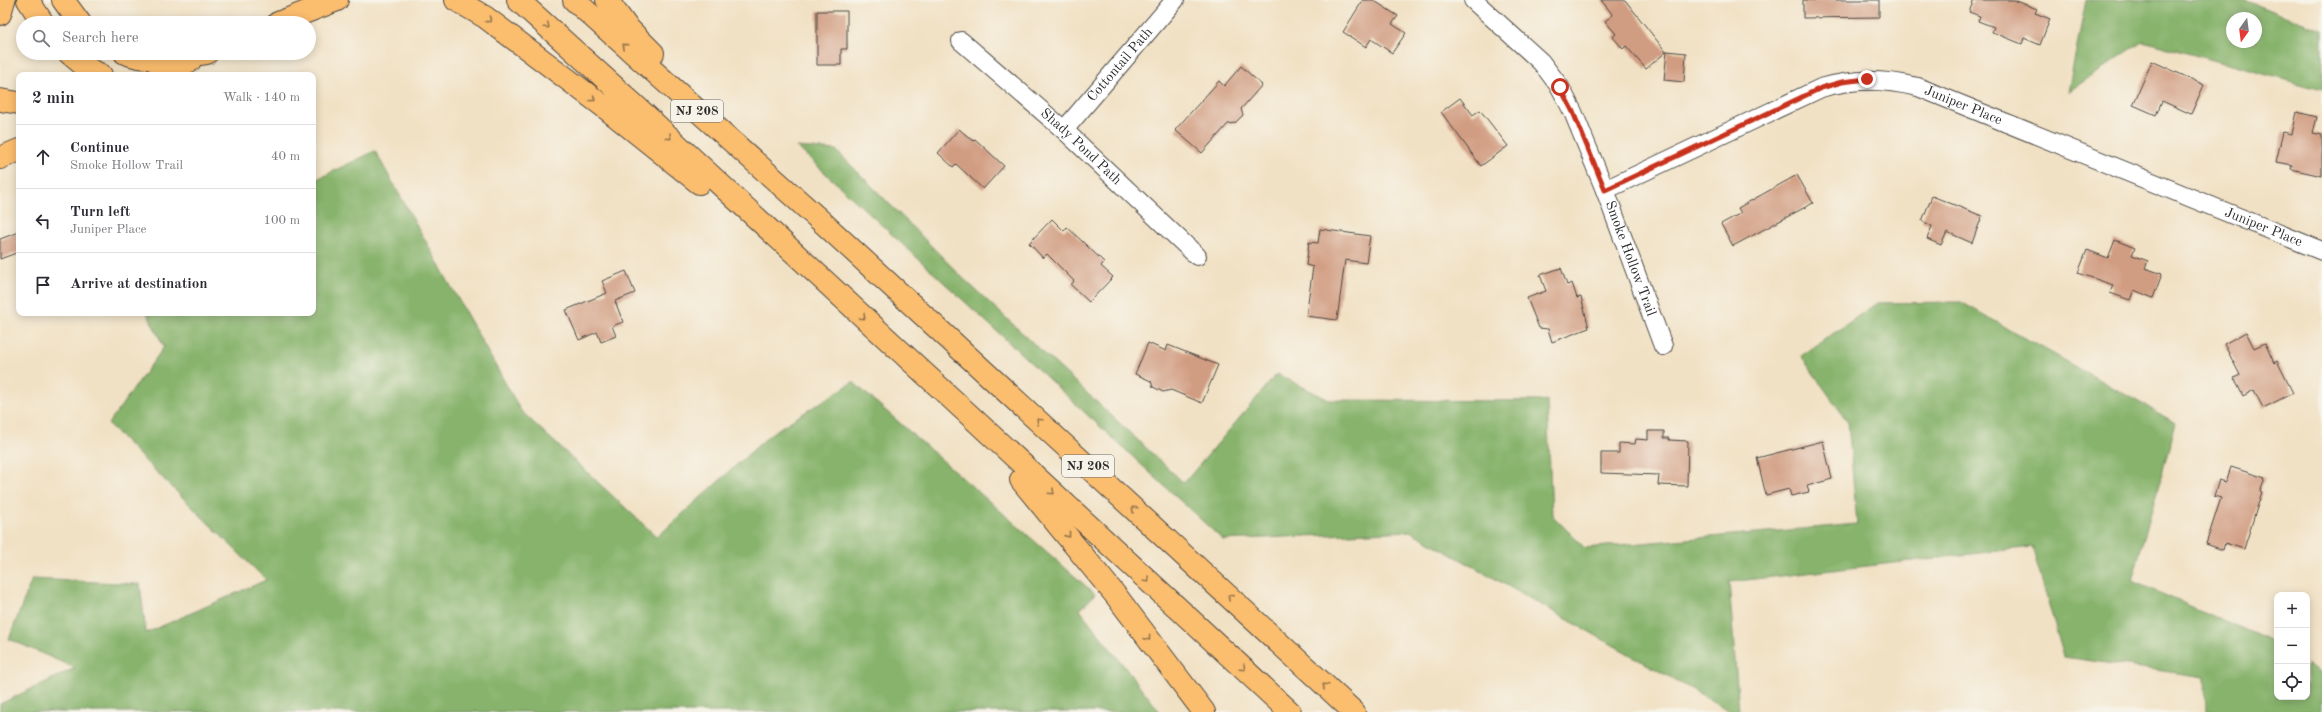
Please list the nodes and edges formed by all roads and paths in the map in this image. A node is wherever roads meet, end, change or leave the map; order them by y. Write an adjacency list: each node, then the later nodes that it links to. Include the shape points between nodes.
1 (4, 0): 12 (main road)
2 (28, 0): 13 (main road)
3 (63, 0): 14 (main road)
4 (337, 0): 11 (main road)
5 (456, 0): 29 (main road, one-way to 29, via 485,17 603,106)
6 (518, 0): 29 (main road, NJ 208, one-way to 29)
7 (574, 0): 26 (main road, NJ 208, one-way to 7)
8 (606, 0): 26 (main road, via 627,27)
9 (1175, 0): 22 (street, Cottontail Path)
10 (1473, 0): 25 (street, Smoke Hollow Trail, via 1541,62 1560,87)
11 (293, 13)
12 (0, 14)
13 (38, 16)
14 (75, 16)
15 (961, 41): 22 (street, Shady Pond Path)
16 (77, 60): 18 (main road)
17 (192, 60): 19 (main road)
18 (95, 72)
19 (165, 72)
20 (0, 100): 21 (main road)
21 (16, 103)
22 (1064, 130): 28 (street, Shady Pond Path)
23 (16, 151): 24 (main road)
24 (0, 158)
25 (1605, 190): 27 (street, Juniper Place, via 1821,88 1867,79 1891,81 1918,87); 30 (street, Smoke Hollow Trail)
26 (821, 221): 34 (main road, NJ 208, one-way to 26)
27 (2322, 250)
28 (1197, 256)
29 (834, 290): 31 (main road, NJ 208, one-way to 31)
30 (1664, 346)
31 (951, 399): 32 (main road, one-way to 32, via 1055,520); 33 (main road, NJ 208, one-way to 33)
32 (1204, 712)
33 (1290, 712)
34 (1354, 712)

